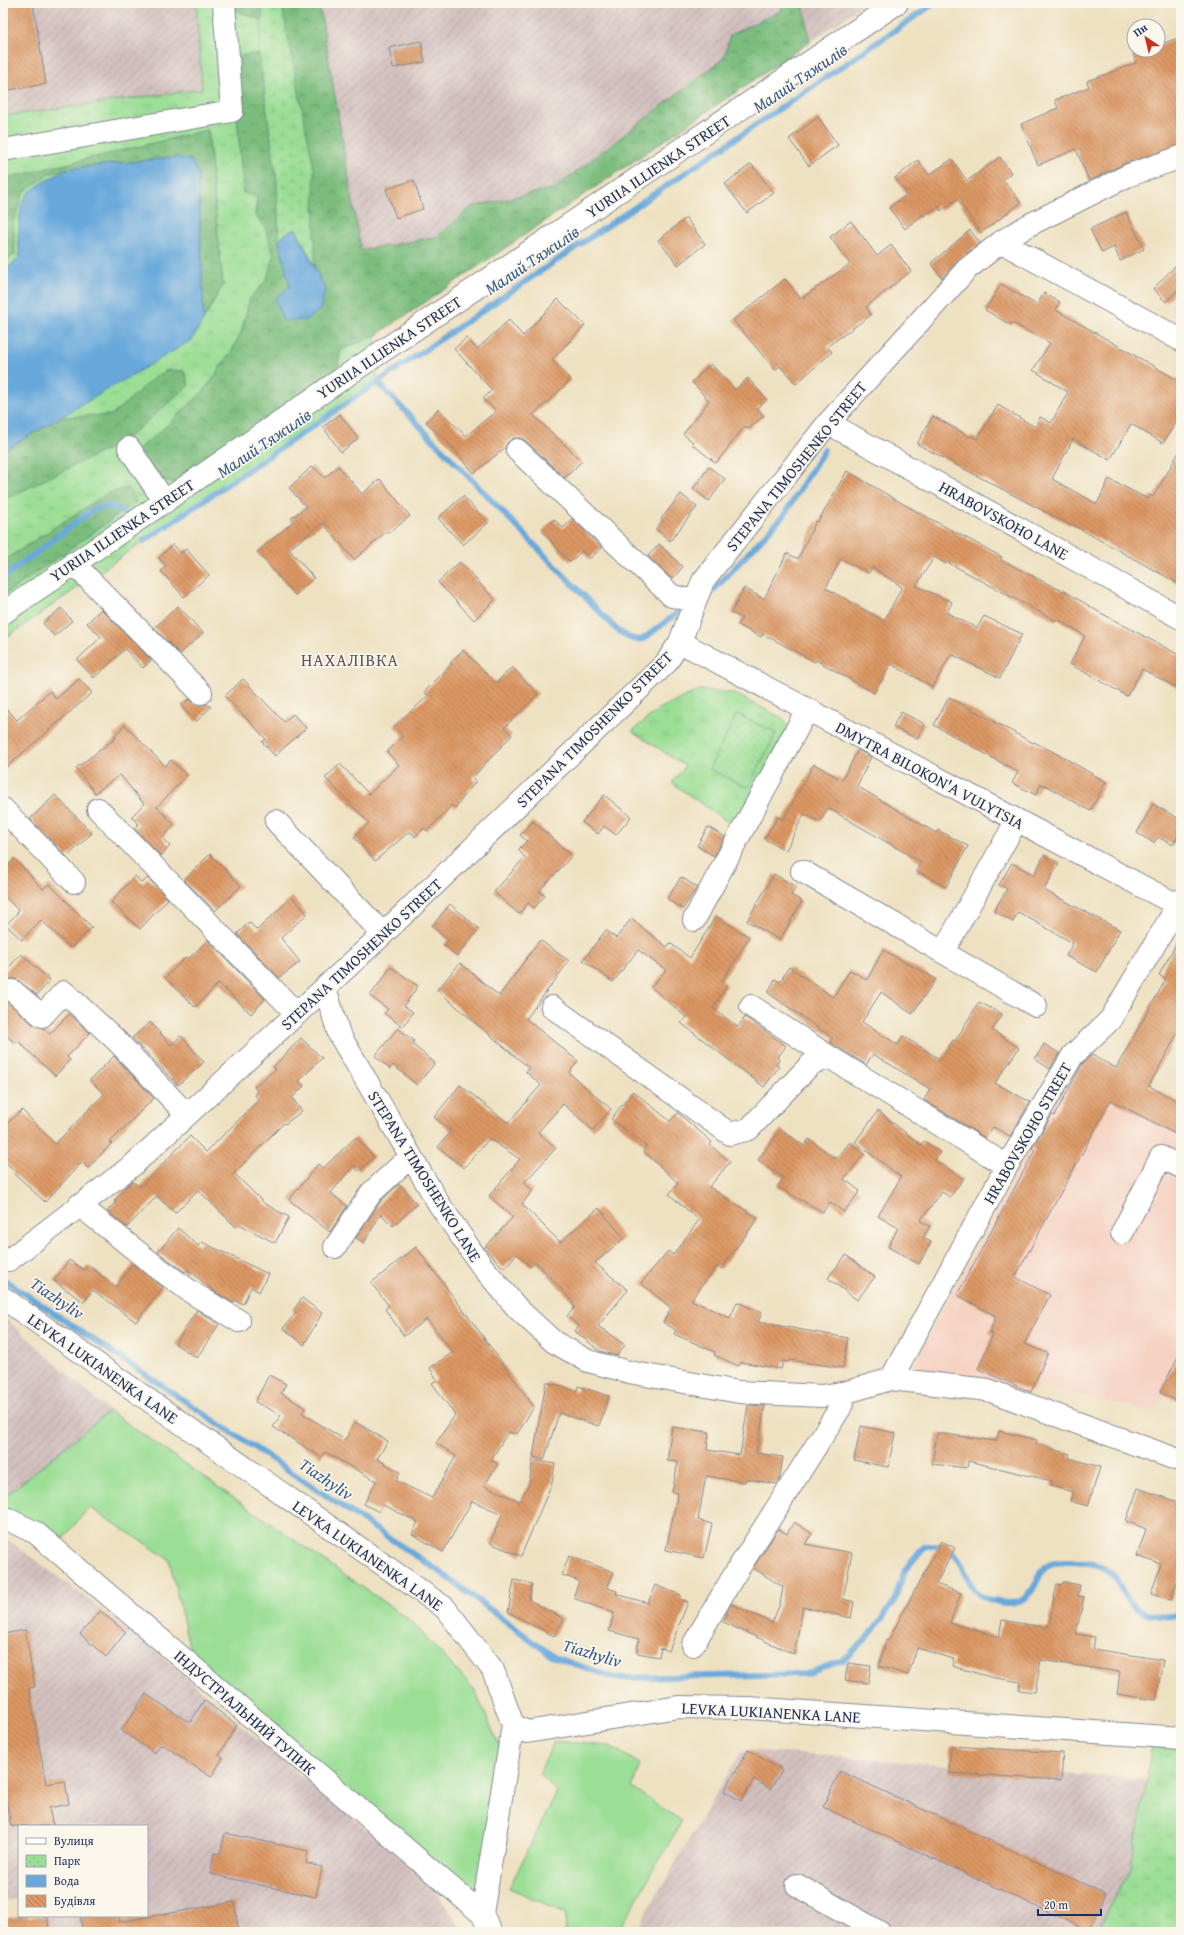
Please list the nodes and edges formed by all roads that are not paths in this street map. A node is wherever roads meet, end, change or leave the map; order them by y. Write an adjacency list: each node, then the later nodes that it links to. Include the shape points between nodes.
1 (224, 3): 3 (street, via 232,111)
2 (897, 3): 10 (street, YURIIA ILLIENKA STREET, via 356,369)
3 (3, 150)
4 (1181, 157): 5 (street, STEPANA TIMOSHENKO STREET, via 1127,176 1029,225)
5 (1001, 242): 6 (street); 7 (street, STEPANA TIMOSHENKO STREET, via 967,270)
6 (1181, 340)
7 (828, 423): 12 (street, STEPANA TIMOSHENKO STREET, via 703,581); 14 (street, HRABOVSKOHO LANE)
8 (129, 448): 10 (street)
9 (517, 450): 12 (street, via 672,596)
10 (165, 502): 11 (street, YURIIA ILLIENKA STREET)
11 (73, 562): 13 (street, YURIIA ILLIENKA STREET); 16 (street)
12 (695, 601): 15 (street, STEPANA TIMOSHENKO STREET)
13 (3, 613)
14 (1181, 618)
15 (680, 642): 17 (street, DMYTRA BILOKON'A VULYTSIA); 26 (street, STEPANA TIMOSHENKO STREET, via 666,662)
16 (201, 693)
17 (807, 710): 20 (street, DMYTRA BILOKON'A VULYTSIA); 25 (street)
18 (98, 808): 33 (street)
19 (3, 809): 23 (street)
20 (1017, 820): 24 (street, DMYTRA BILOKON'A VULYTSIA); 27 (street)
21 (276, 821): 26 (street)
22 (802, 871): 27 (street)
23 (74, 882)
24 (1180, 904): 37 (street, HRABOVSKOHO STREET, via 1110,1020 1073,1055)
25 (694, 920)
26 (383, 934): 28 (street, STEPANA TIMOSHENKO STREET)
27 (943, 952): 31 (street)
28 (325, 988): 33 (street, STEPANA TIMOSHENKO STREET); 36 (street, STEPANA TIMOSHENKO LANE, via 339,1034)
29 (13, 991): 35 (street, via 42,1016 64,992 116,1040)
30 (751, 1006): 34 (street)
31 (1036, 1006)
32 (552, 1007): 34 (street, via 730,1134 749,1130 812,1063)
33 (297, 1014): 35 (street, STEPANA TIMOSHENKO STREET)
34 (831, 1058): 37 (street)
35 (187, 1115): 39 (street, STEPANA TIMOSHENKO STREET, via 133,1165)
36 (410, 1157): 41 (street, via 371,1193); 46 (street, STEPANA TIMOSHENKO LANE, via 481,1265 514,1303 554,1342 588,1360 629,1372 739,1392 822,1396)
37 (1007, 1166): 45 (street, HRABOVSKOHO STREET)
38 (1181, 1167): 40 (street, via 1161,1157)
39 (78, 1205): 42 (street, STEPANA TIMOSHENKO STREET); 44 (street, via 191,1292)
40 (1122, 1233)
41 (335, 1248)
42 (9, 1260)
43 (3, 1298): 50 (street, LEVKA LUKIANENKA LANE, via 445,1608 493,1670)
44 (239, 1322)
45 (890, 1379): 46 (street, STEPANA TIMOSHENKO LANE); 47 (street, STEPANA TIMOSHENKO LANE, via 988,1390)
46 (847, 1392): 49 (street, via 840,1408)
47 (1181, 1461)
48 (3, 1517): 53 (street, ІНДУСТРІАЛЬНИЙ ТУПИК, via 36,1533)
49 (693, 1645)
50 (513, 1725): 51 (street, LEVKA LUKIANENKA LANE, via 527,1732 678,1707 748,1708); 53 (street)
51 (1181, 1738)
52 (797, 1885): 54 (street)
53 (486, 1923)
54 (879, 1932)

